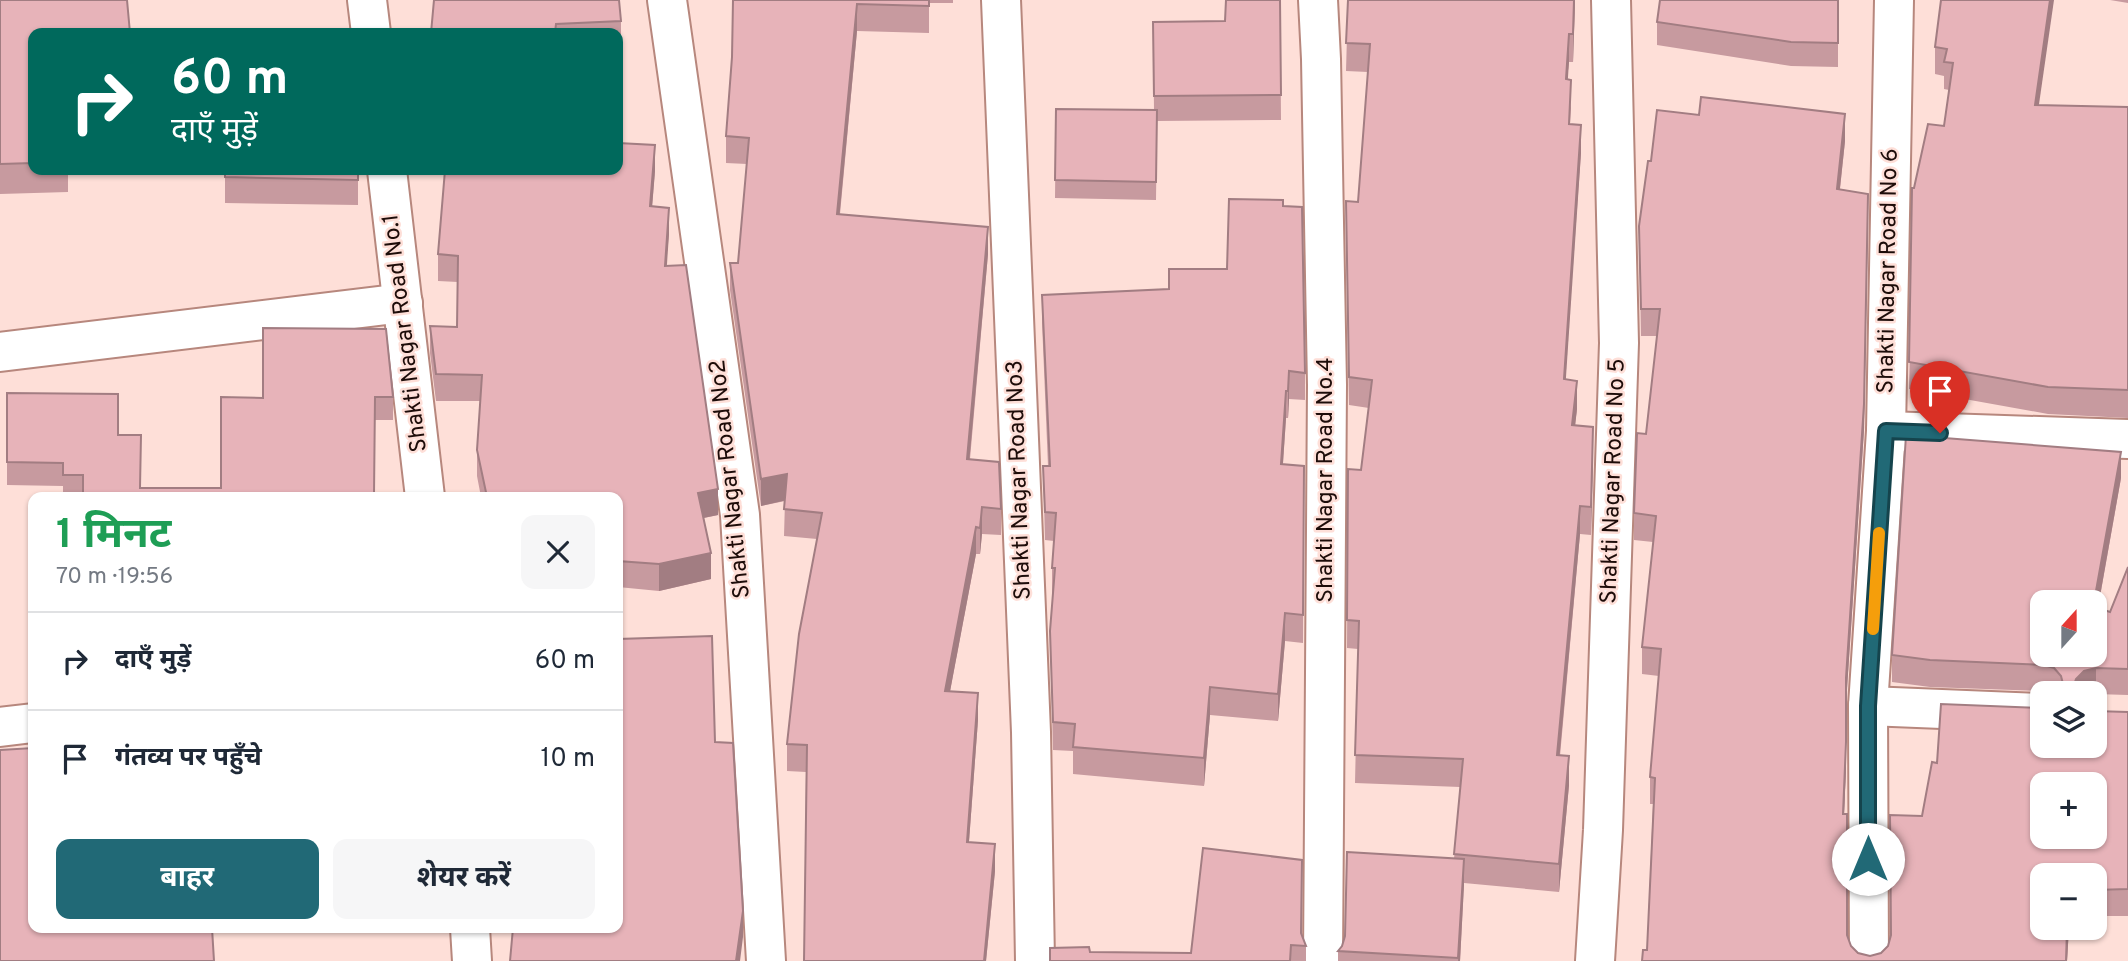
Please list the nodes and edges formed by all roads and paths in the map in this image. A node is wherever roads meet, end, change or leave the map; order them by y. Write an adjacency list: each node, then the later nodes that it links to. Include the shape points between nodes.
1 (367, 0): 7 (street)
2 (667, 0): 20 (street, Shakti Nagar Road No2, via 740,515)
3 (1002, 0): 21 (street, Shakti Nagar Road No3, via 1031,732)
4 (1318, 0): 22 (street, Shakti Nagar Road No.4, via 1327,385)
5 (1611, 0): 23 (street, Shakti Nagar Road No 5, via 1619,343)
6 (1894, 0): 11 (street, Shakti Nagar Road No 6)
7 (370, 28)
8 (388, 175): 9 (street, Shakti Nagar Road No.1)
9 (403, 303): 10 (street); 13 (street, Shakti Nagar Road No.1)
10 (0, 352)
11 (1886, 431): 12 (street); 14 (street, Shakti Nagar Road No 6)
12 (2128, 439)
13 (424, 492)
14 (1868, 706): 15 (street); 24 (street, Shakti Nagar Road No 6)
15 (2030, 713)
16 (28, 724): 17 (street)
17 (0, 727)
18 (470, 933): 19 (street)
19 (472, 961)
20 (766, 961)
21 (1035, 961)
22 (1323, 961)
23 (1595, 961)
24 (1869, 961)

